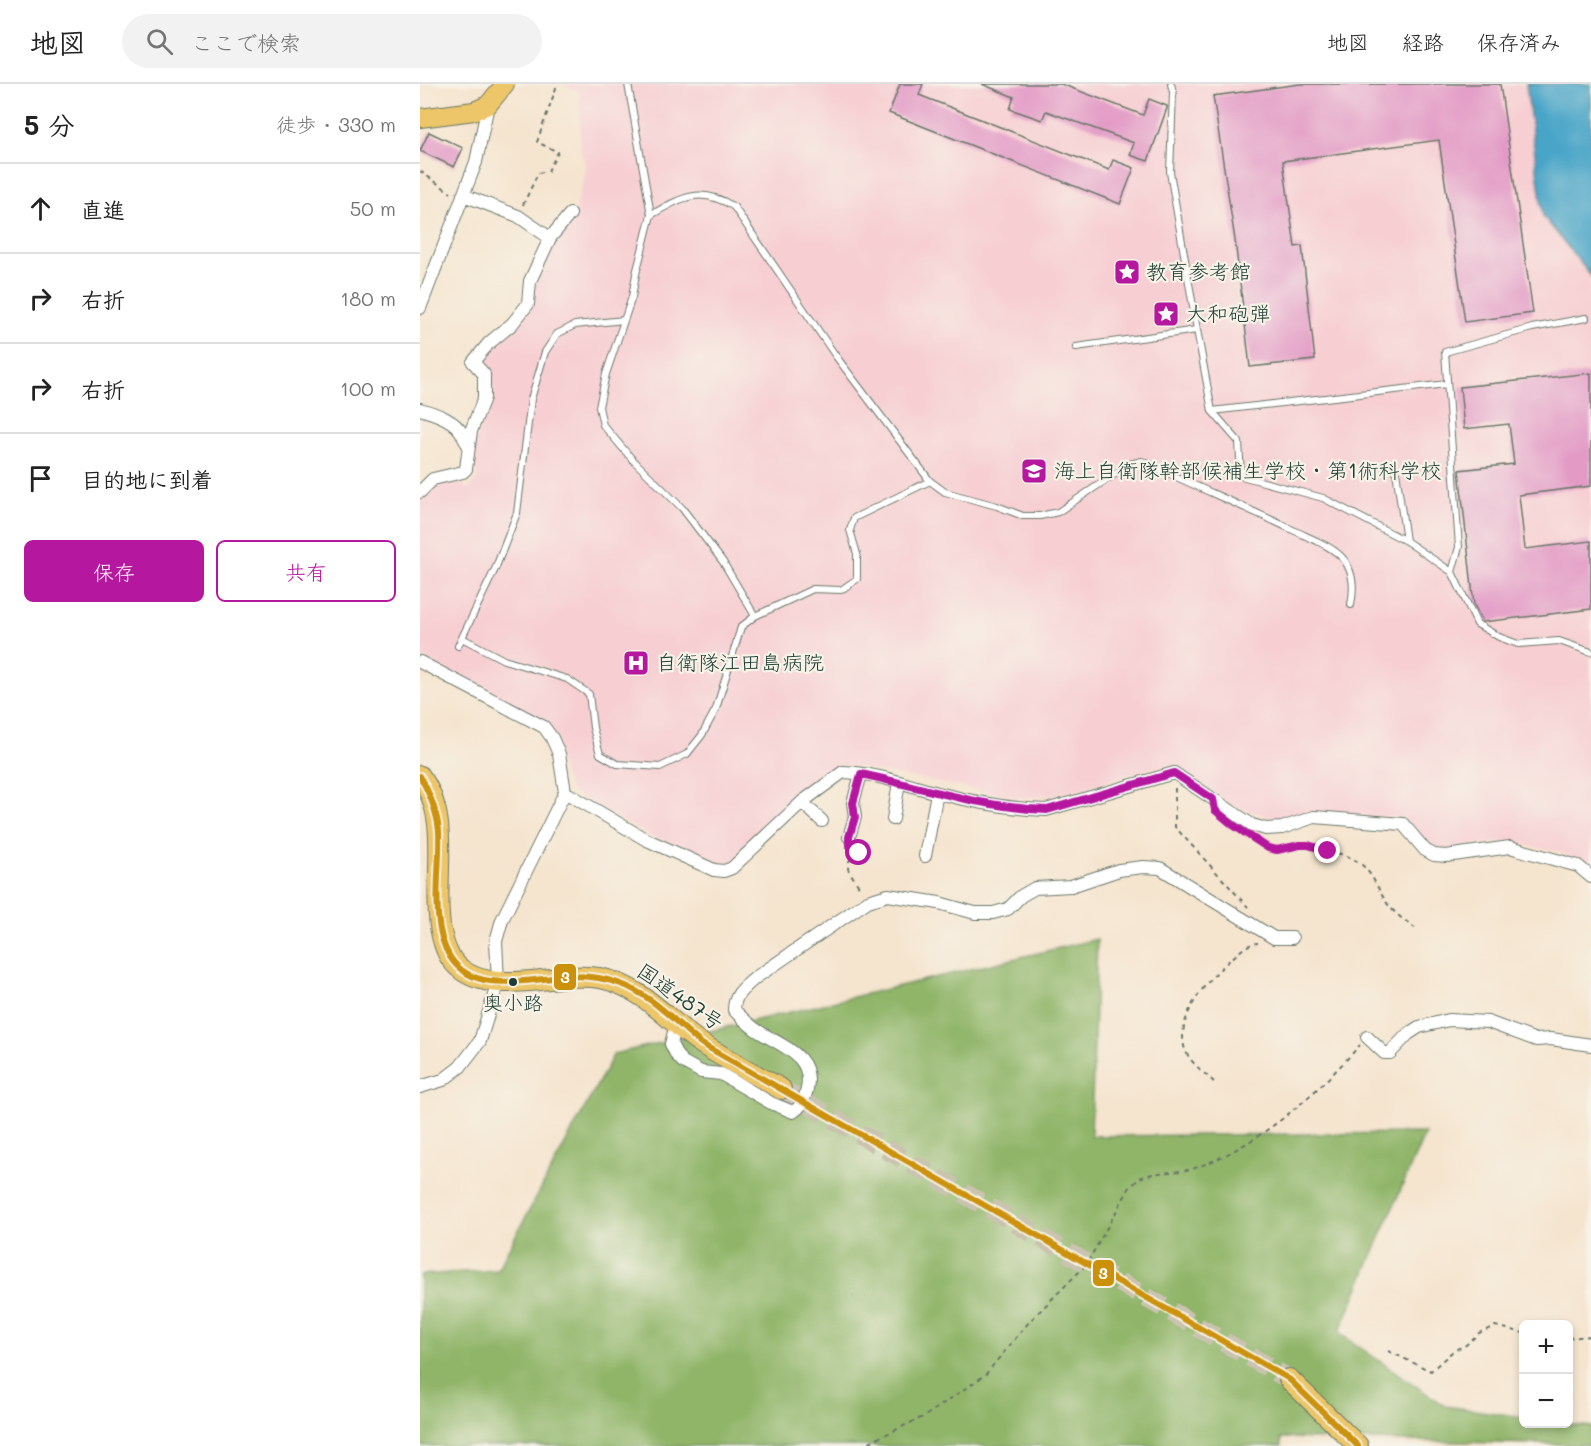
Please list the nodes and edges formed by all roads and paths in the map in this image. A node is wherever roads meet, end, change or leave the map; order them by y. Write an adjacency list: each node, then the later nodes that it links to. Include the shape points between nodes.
1 (505, 84): 5 (main road)
2 (553, 84): 12 (path, via 556,88 537,142 558,153 548,171 538,173)
3 (628, 84): 11 (lane)
4 (1171, 84): 17 (lane, via 1170,172)
5 (488, 105): 6 (main road, via 474,111); 9 (street, via 476,162)
6 (420, 118)
7 (420, 166): 8 (path)
8 (420, 171): 9 (path, via 444,190)
9 (463, 195): 12 (street); 14 (street)
10 (570, 214): 13 (street)
11 (651, 215): 16 (lane); 24 (lane, via 681,198 705,196 734,207 835,355)
12 (518, 216): 13 (street)
13 (550, 238): 22 (street, via 530,281 528,304 473,362 484,374 484,398)
14 (420, 308)
15 (1586, 318): 19 (lane, via 1445,352)
16 (624, 320): 29 (lane, via 599,407 603,425 682,508 723,562); 30 (lane, via 575,325 557,334 544,352 531,399 517,513)
17 (1197, 330): 18 (lane); 21 (lane)
18 (1076, 347)
19 (1447, 384): 21 (lane); 27 (lane, via 1459,547)
20 (420, 409): 22 (street, via 460,429)
21 (1212, 411): 26 (lane, via 1239,442 1241,476 1323,498)
22 (469, 445): 25 (street, via 463,472 433,479)
23 (1396, 471): 26 (lane)
24 (930, 482): 28 (lane, via 945,492 1023,516 1040,516 1058,512 1130,464 1142,461 1327,547 1343,559 1352,574); 29 (lane, via 854,518 850,530 857,554 857,579 841,590 813,589)
25 (420, 492)
26 (1406, 541): 27 (lane)
27 (1452, 572): 32 (lane, via 1477,624 1499,637 1518,644 1559,641)
28 (1351, 605)
29 (755, 616): 30 (lane, via 741,627 716,709 702,735 687,754 660,767 617,764 600,754 589,694 567,679 504,660)
30 (462, 638): 31 (lane)
31 (458, 646)
32 (1591, 652)
33 (420, 662): 38 (street, via 544,727 558,754)
34 (1174, 773): 39 (street, via 1047,810); 46 (street, via 1252,825 1266,829 1314,817 1403,824 1434,855 1510,847 1578,866); 48 (path, via 1175,827 1254,914)
35 (861, 774): 37 (street); 40 (street, via 843,772); 43 (street)
36 (420, 776): 52 (highway, 国道487号, via 436,806 438,914 446,949 461,969)
37 (899, 782): 39 (street); 41 (street)
38 (565, 792): 40 (street, via 645,839 724,871 737,864); 52 (street, via 502,920 496,941)
39 (937, 793): 45 (street)
40 (802, 802): 42 (street)
41 (893, 819)
42 (822, 821)
43 (849, 837): 47 (path, via 849,845 859,853 849,861 848,869)
44 (1251, 838): 49 (path, via 1277,850 1308,845 1356,860 1364,866 1385,902)
45 (925, 856)
46 (1591, 877)
47 (868, 901): 50 (street, via 888,895 975,913 993,913 1008,909 1035,888 1071,886 1119,870 1160,868 1274,938); 53 (street, via 755,978 734,1000 734,1010 742,1019 805,1064 809,1079 799,1109 793,1112 721,1074 701,1072 683,1062 671,1044)
48 (1244, 909)
49 (1415, 928)
50 (1292, 938)
51 (1260, 943): 56 (path, via 1250,943 1214,973 1199,991 1186,1023 1185,1049)
52 (498, 982): 53 (highway, 国道487号, via 600,978 643,996); 57 (street, via 480,1041 460,1067 443,1080)
53 (676, 1024): 58 (highway, 国道487号, via 702,1044)
54 (1367, 1037): 55 (street, via 1384,1053 1390,1053 1419,1027 1449,1020 1488,1022 1536,1040); 64 (path, via 1332,1074 1252,1141 1194,1168 1140,1178 1130,1187 1086,1265 1029,1322 985,1375 925,1416)
55 (1591, 1045)
56 (1214, 1082)
57 (420, 1087)
58 (781, 1089)
59 (1519, 1332): 62 (path, via 1495,1326 1479,1333 1431,1371)
60 (1591, 1336): 61 (path)
61 (1573, 1338)
62 (1388, 1351)
63 (1289, 1379): 65 (highway)
64 (861, 1446)
65 (1358, 1446)

